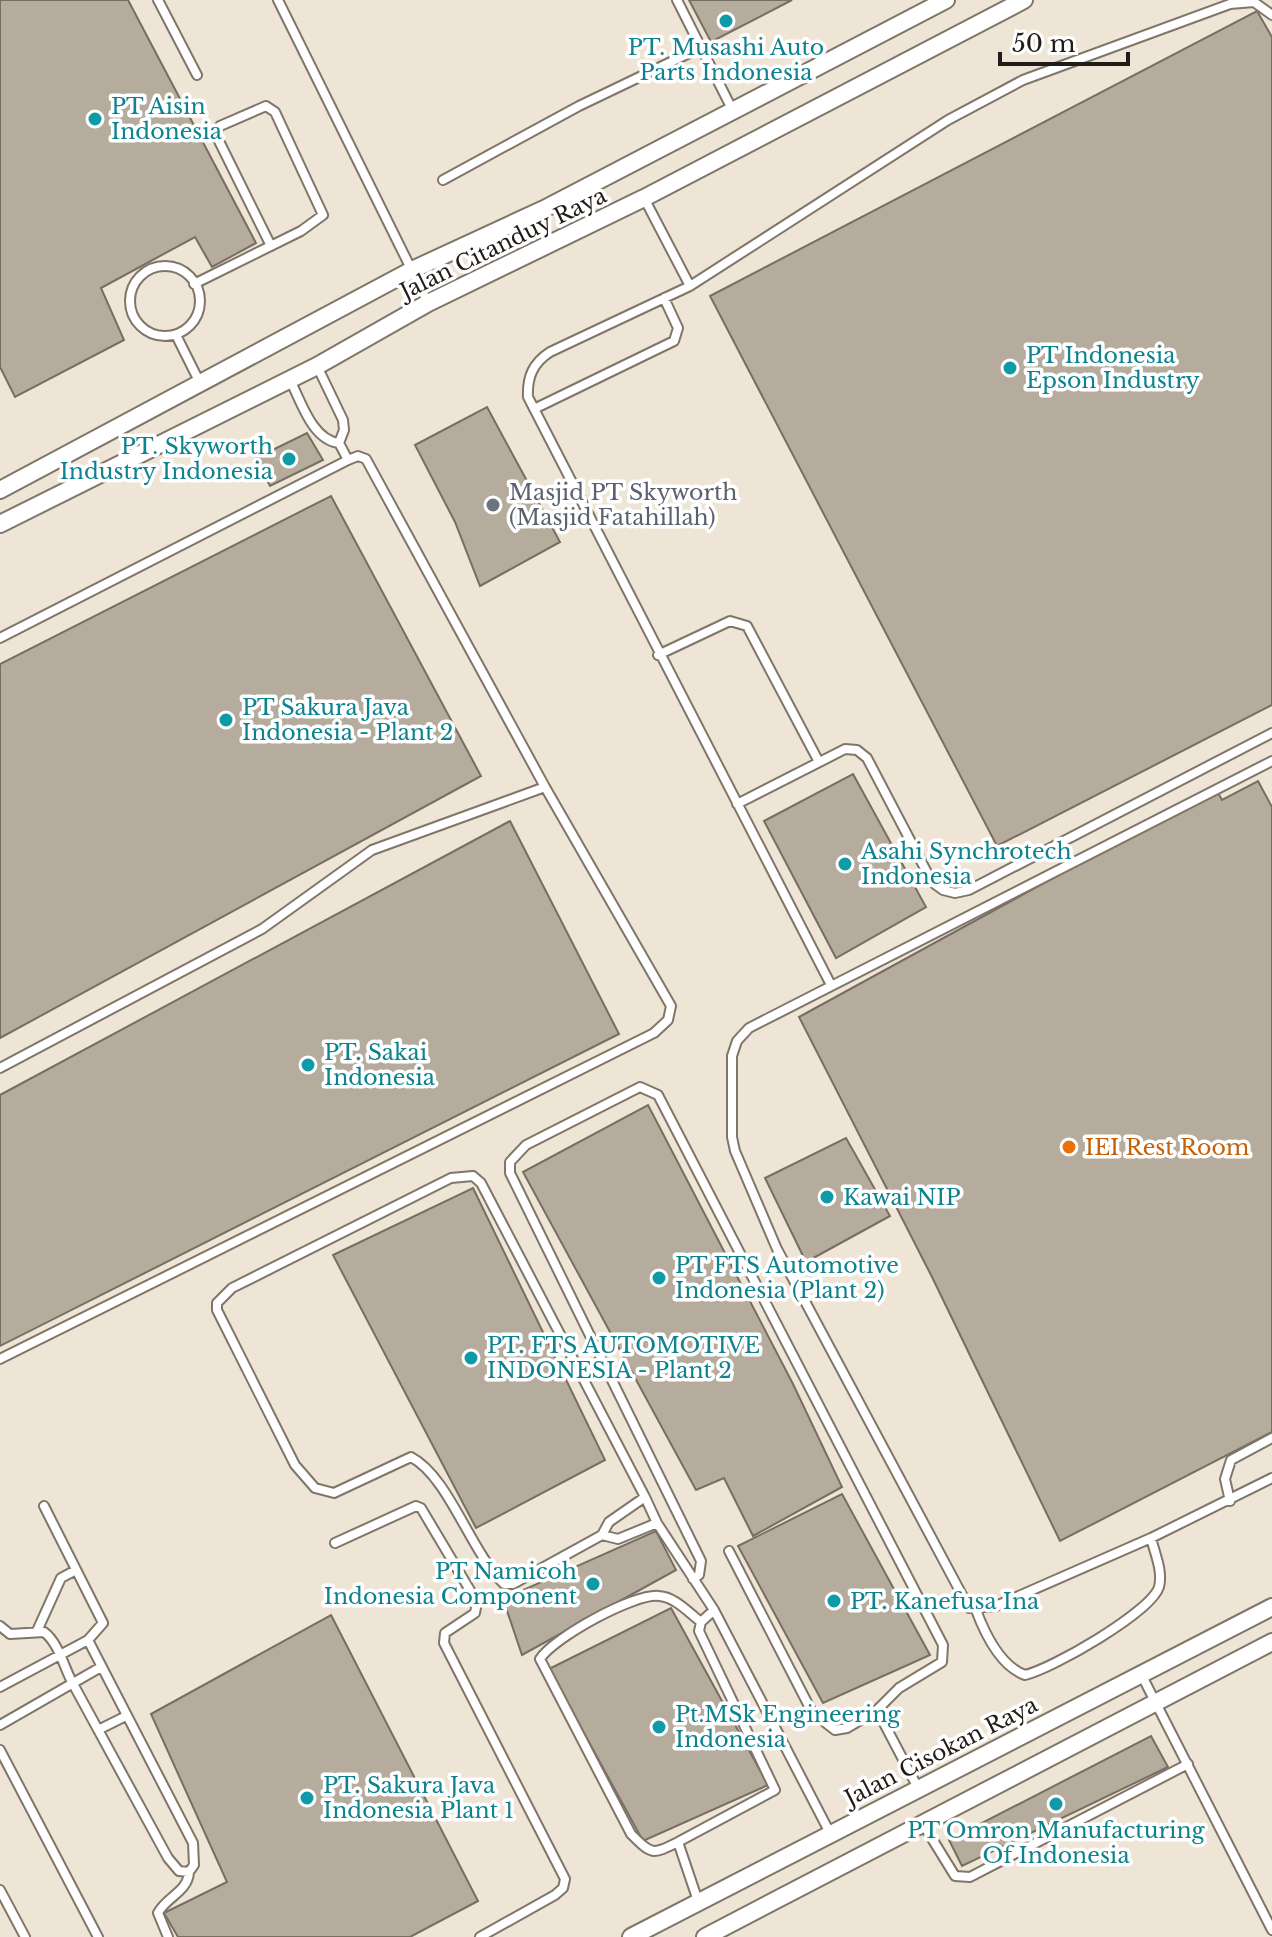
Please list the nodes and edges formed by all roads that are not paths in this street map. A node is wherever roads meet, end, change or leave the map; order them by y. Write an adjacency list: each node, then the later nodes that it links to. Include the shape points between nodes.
1 (158, 0): 8 (lane)
2 (278, 0): 13 (lane)
3 (677, 0): 7 (lane)
4 (946, 0): 9 (street, Jalan Citanduy Raya)
5 (1024, 0): 11 (street, Jalan Citanduy Raya)
6 (1272, 15): 15 (lane, via 1254,2 1230,4 1023,80 948,120)
7 (702, 47): 9 (lane); 10 (lane)
8 (197, 75)
9 (734, 111): 13 (street, Jalan Citanduy Raya)
10 (443, 180)
11 (644, 198): 15 (lane); 17 (street, Jalan Citanduy Raya)
12 (271, 246): 12 (lane, via 321,219 324,212 275,112 266,106 215,133); 14 (lane)
13 (412, 270): 17 (lane); 21 (street, Jalan Citanduy Raya)
14 (194, 284): 18 (lane, via 199,308 191,325); 18 (lane, via 189,275 164,266 138,277 130,293 136,322 147,332)
15 (690, 286): 16 (lane)
16 (664, 298): 22 (lane, via 538,360 527,383); 22 (lane, via 678,328 674,341)
17 (428, 303): 19 (street, Jalan Citanduy Raya)
18 (176, 335): 21 (lane)
19 (317, 366): 20 (street, Jalan Citanduy Raya); 23 (lane, via 343,420)
20 (290, 379): 23 (lane, via 318,433); 26 (street, Jalan Citanduy Raya)
21 (201, 384): 25 (street, Jalan Citanduy Raya)
22 (534, 409): 28 (lane)
23 (339, 443): 24 (lane)
24 (348, 460): 27 (lane); 32 (lane, via 358,456 374,469)
25 (0, 490)
26 (0, 524)
27 (0, 638)
28 (658, 655): 31 (lane, via 740,621); 33 (lane)
29 (1272, 733): 31 (lane, via 955,893 932,882 867,758 845,749)
30 (1272, 761): 34 (lane)
31 (819, 762): 33 (lane)
32 (545, 787): 35 (lane, via 372,850 262,929); 36 (lane, via 665,991 671,1006 668,1020 654,1033)
33 (737, 804): 34 (lane)
34 (831, 985): 51 (lane, via 749,1028 737,1041 732,1056 735,1151 777,1249 962,1599)
35 (0, 1068)
36 (0, 1359)
37 (1272, 1438): 40 (lane, via 1231,1460 1225,1479)
38 (1272, 1478): 40 (lane)
39 (645, 1497): 42 (lane); 43 (lane, via 609,1522); 43 (lane, via 473,1176 451,1178 220,1297 217,1310 295,1465 315,1488 334,1493 411,1457 433,1476 483,1559 509,1585)
40 (1230, 1501): 44 (lane)
41 (44, 1506): 47 (lane)
42 (657, 1523): 43 (lane, via 618,1539); 48 (lane)
43 (602, 1535)
44 (1151, 1538): 51 (lane); 51 (lane, via 1160,1572 1148,1605 1048,1668 1018,1672 997,1651)
45 (335, 1543): 80 (lane, via 421,1508 477,1602 475,1613 445,1633 444,1643 565,1879 555,1895)
46 (729, 1551): 63 (lane, via 812,1712 835,1730)
47 (76, 1570): 54 (lane, via 61,1578); 55 (lane, via 103,1623)
48 (693, 1579): 50 (lane); 63 (lane, via 701,1561 510,1173 510,1162 526,1145 640,1087 658,1095 943,1645 942,1662 899,1688)
49 (1272, 1607): 59 (street, Jalan Cisokan Raya)
50 (714, 1610): 52 (lane); 71 (lane)
51 (976, 1610)
52 (701, 1622): 72 (lane, via 699,1631 775,1790); 72 (lane, via 665,1597 647,1595 556,1642 540,1659 631,1834 650,1852)
53 (0, 1626): 54 (lane, via 10,1634)
54 (37, 1631): 57 (lane, via 51,1637)
55 (88, 1640): 57 (lane); 58 (lane)
56 (1272, 1642): 62 (street)
57 (59, 1655): 60 (lane); 61 (lane)
58 (101, 1667): 60 (lane); 64 (lane)
59 (1141, 1674): 62 (lane); 69 (street, Jalan Cisokan Raya)
60 (72, 1682): 65 (lane); 66 (lane)
61 (0, 1687)
62 (1155, 1702): 68 (lane); 70 (street)
63 (877, 1710): 69 (lane)
64 (126, 1716): 66 (lane); 73 (lane, via 193,1843)
65 (0, 1725)
66 (98, 1730): 73 (lane, via 168,1858 179,1871)
67 (0, 1750): 78 (lane)
68 (1188, 1764): 70 (lane, via 970,1877 955,1876); 76 (lane)
69 (918, 1788): 71 (street, Jalan Cisokan Raya)
70 (923, 1824): 82 (street)
71 (830, 1833): 75 (street, Jalan Cisokan Raya)
72 (678, 1842): 75 (lane)
73 (189, 1872): 79 (lane, via 186,1885 158,1913)
74 (0, 1890): 77 (lane)
75 (699, 1902): 81 (street, Jalan Cisokan Raya)
76 (1272, 1930)
77 (25, 1937)
78 (98, 1937)
79 (168, 1937)
80 (480, 1937)
81 (631, 1937)
82 (705, 1937)

